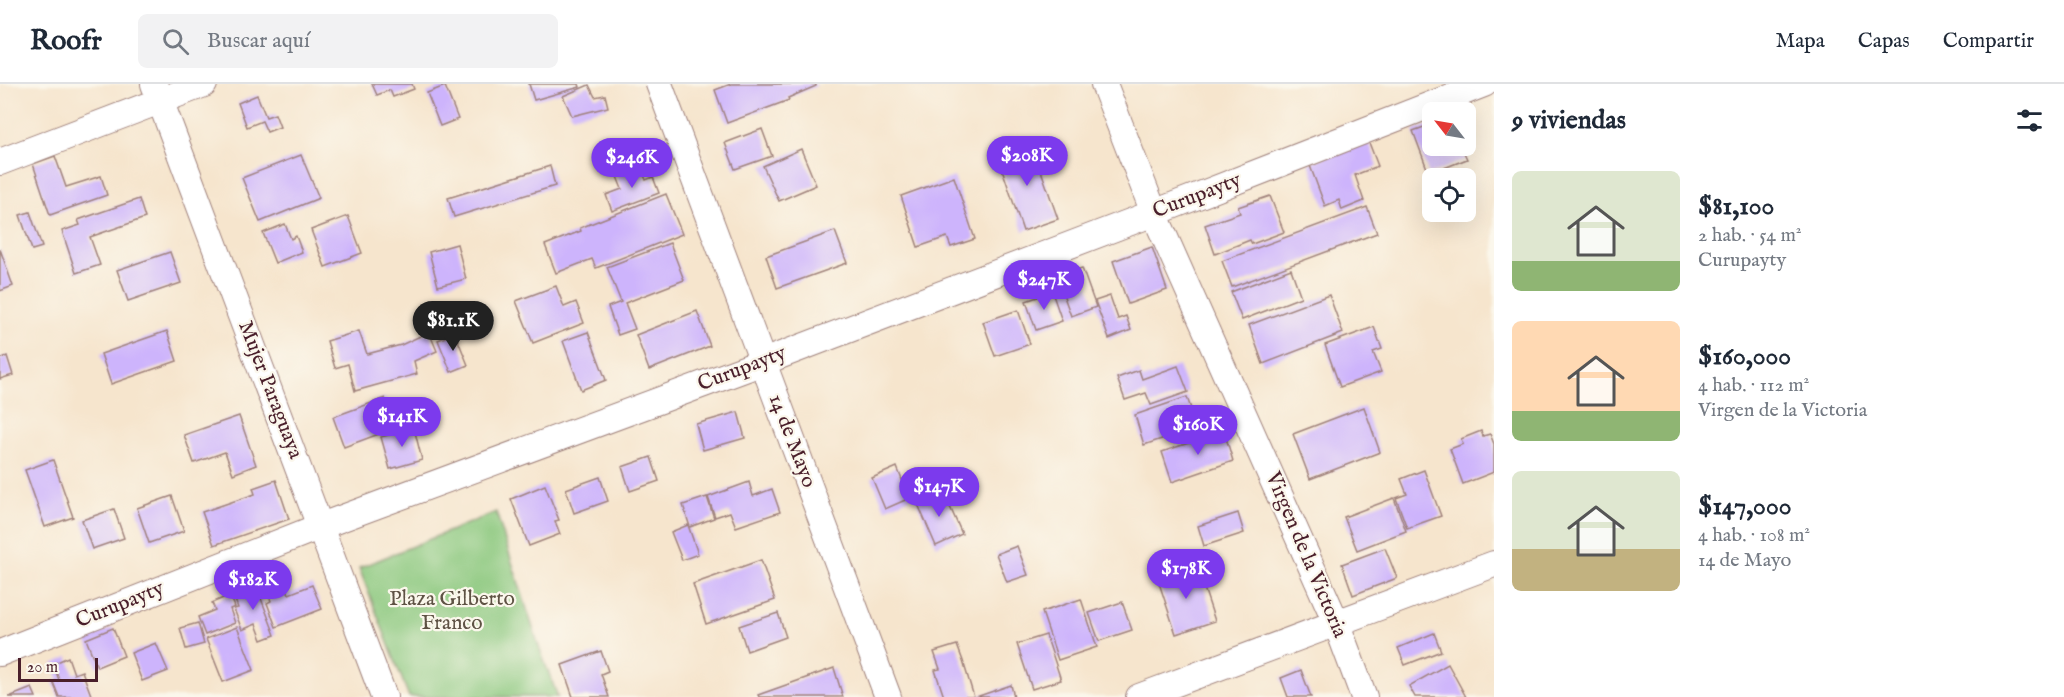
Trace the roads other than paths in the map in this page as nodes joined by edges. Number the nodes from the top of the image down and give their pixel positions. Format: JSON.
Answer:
{"nodes":[{"id":1,"x":204,"y":84,"type":"edge"},
{"id":2,"x":659,"y":84,"type":"edge"},
{"id":3,"x":1104,"y":84,"type":"edge"},
{"id":4,"x":1484,"y":84,"type":"edge"},
{"id":5,"x":157,"y":93,"type":"edge"},
{"id":6,"x":0,"y":162,"type":"edge"},
{"id":7,"x":1154,"y":213,"type":"junction"},
{"id":8,"x":763,"y":362,"type":"junction"},
{"id":9,"x":321,"y":526,"type":"junction"},
{"id":10,"x":1494,"y":564,"type":"edge"},
{"id":11,"x":1336,"y":622,"type":"junction"},
{"id":12,"x":0,"y":653,"type":"edge"},
{"id":13,"x":384,"y":697,"type":"edge"},
{"id":14,"x":888,"y":697,"type":"edge"},
{"id":15,"x":1139,"y":697,"type":"edge"},
{"id":16,"x":1364,"y":697,"type":"edge"}],
"edges":[{"from":1,"to":5,"type":"street"},
{"from":2,"to":8,"type":"street","name":"14 de Mayo"},
{"from":3,"to":7,"type":"street","name":"Virgen de la Victoria"},
{"from":4,"to":7,"type":"street","name":"Curupayty"},
{"from":5,"to":6,"type":"street"},
{"from":5,"to":9,"type":"street","name":"Mujer Paraguaya"},
{"from":7,"to":8,"type":"street","name":"Curupayty"},
{"from":7,"to":11,"type":"street","name":"Virgen de la Victoria"},
{"from":8,"to":9,"type":"street","name":"Curupayty"},
{"from":8,"to":14,"type":"street","name":"14 de Mayo"},
{"from":9,"to":12,"type":"street","name":"Curupayty"},
{"from":9,"to":13,"type":"street","name":"Mujer Paraguaya"},
{"from":10,"to":11,"type":"street"},
{"from":11,"to":15,"type":"street"},
{"from":11,"to":16,"type":"street","name":"Virgen de la Victoria"}]}
